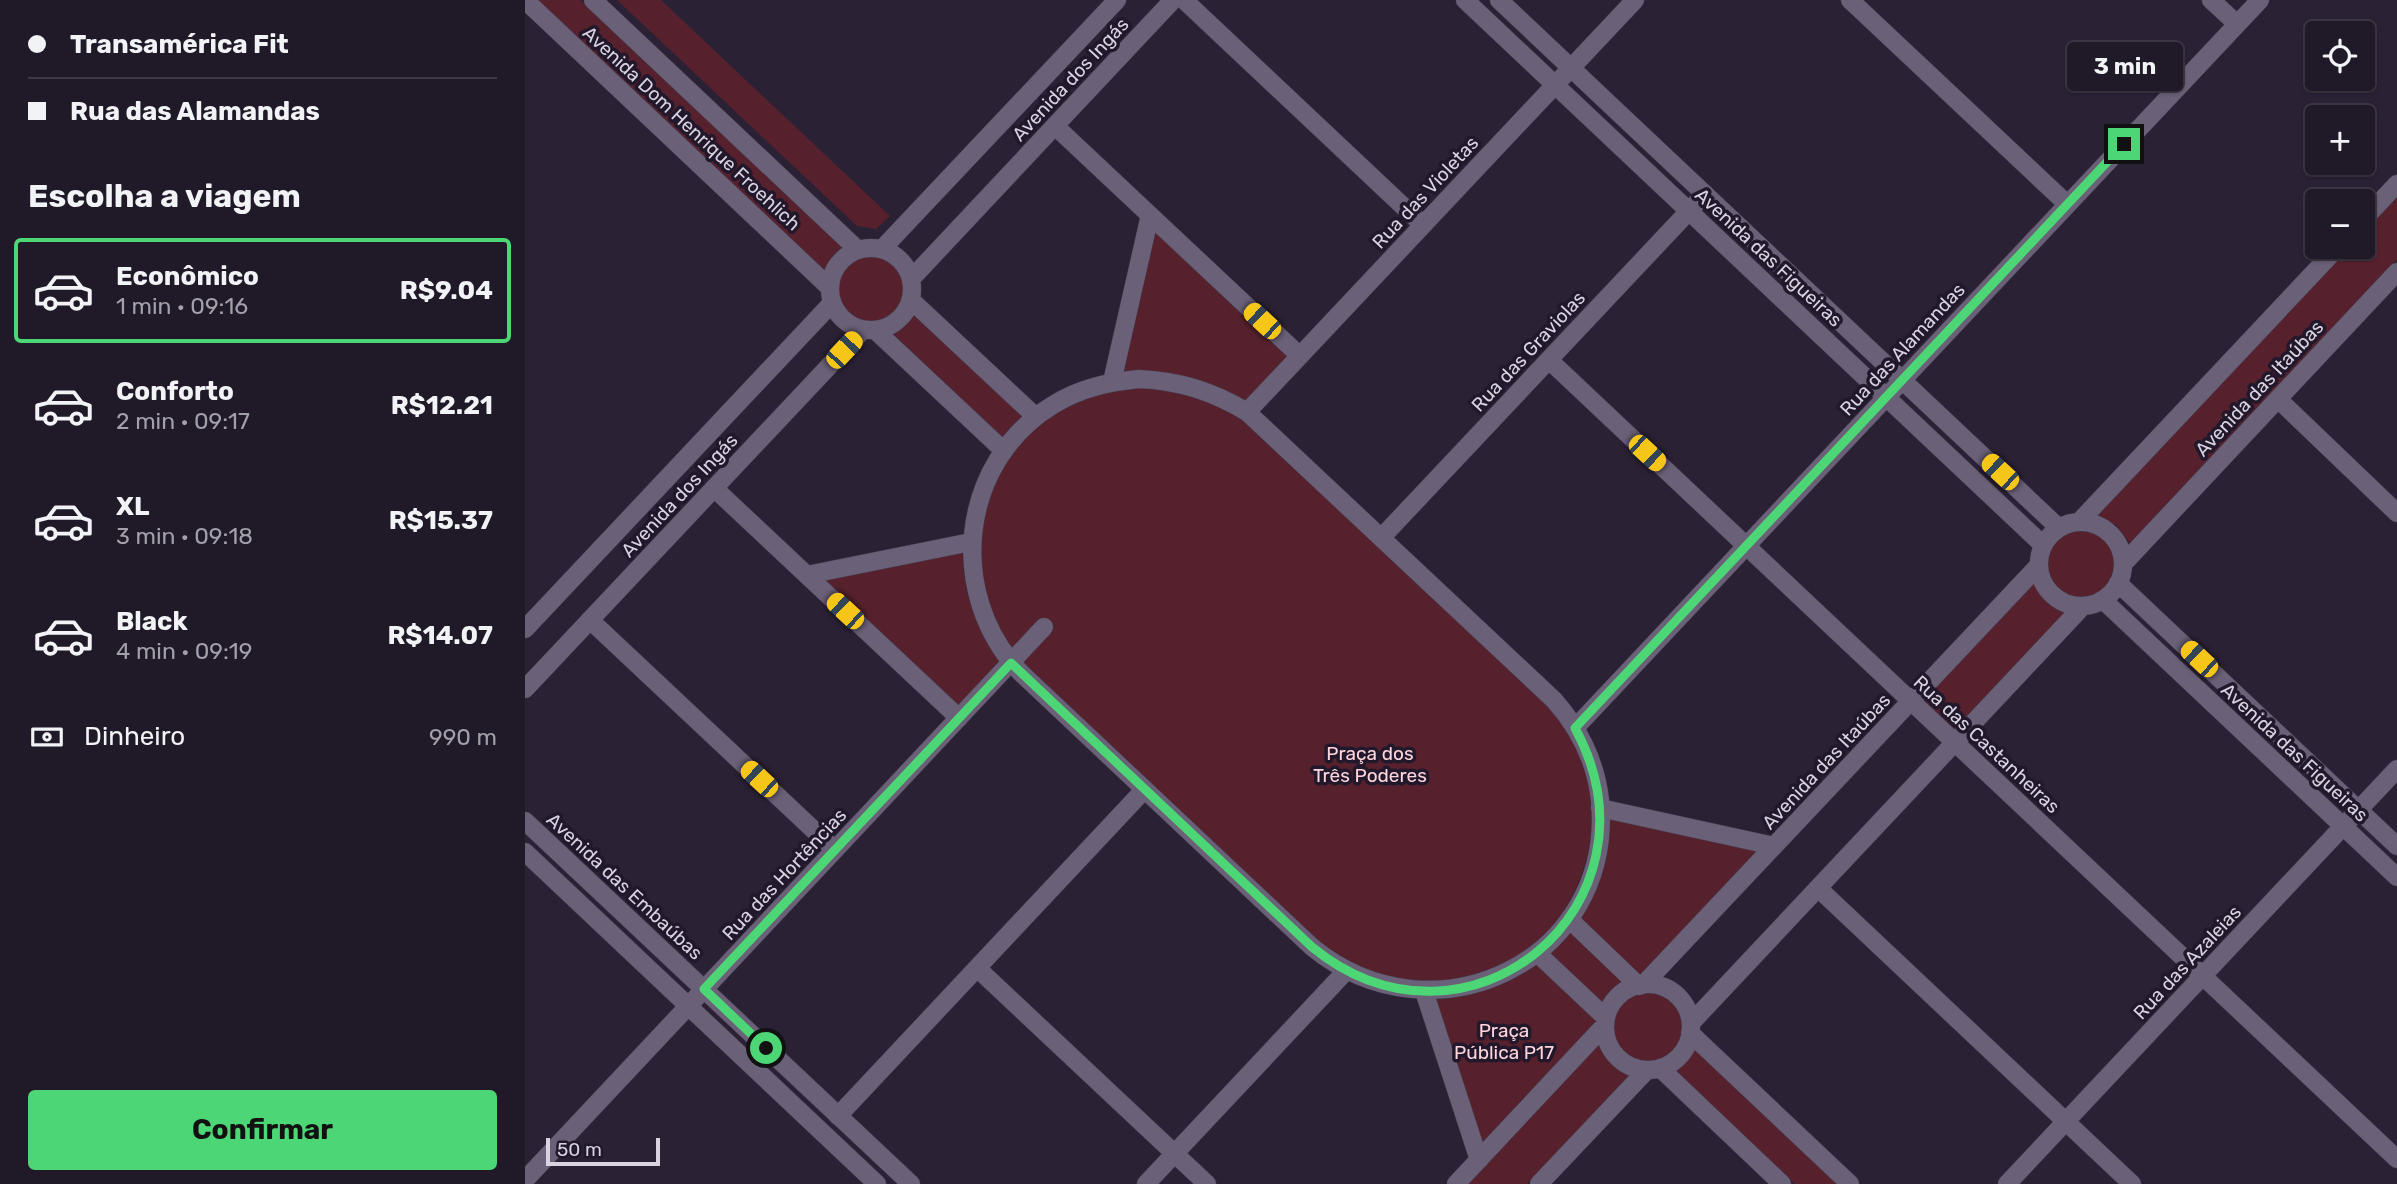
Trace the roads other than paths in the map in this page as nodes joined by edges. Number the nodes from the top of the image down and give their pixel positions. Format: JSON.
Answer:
{"nodes":[{"id":1,"x":525,"y":0,"type":"edge"},
{"id":2,"x":593,"y":0,"type":"edge"},
{"id":3,"x":1117,"y":0,"type":"edge"},
{"id":4,"x":1173,"y":0,"type":"edge"},
{"id":5,"x":1184,"y":0,"type":"edge"},
{"id":6,"x":1465,"y":0,"type":"edge"},
{"id":7,"x":1499,"y":0,"type":"edge"},
{"id":8,"x":1635,"y":0,"type":"edge"},
{"id":9,"x":1850,"y":0,"type":"edge"},
{"id":10,"x":2211,"y":0,"type":"edge"},
{"id":11,"x":2260,"y":0,"type":"edge"},
{"id":12,"x":2237,"y":24,"type":"junction"},
{"id":13,"x":1571,"y":68,"type":"junction"},
{"id":14,"x":1555,"y":85,"type":"junction"},
{"id":15,"x":1055,"y":126,"type":"junction"},
{"id":16,"x":2397,"y":184,"type":"edge"},
{"id":17,"x":1705,"y":194,"type":"junction"},
{"id":18,"x":2067,"y":204,"type":"junction"},
{"id":19,"x":2375,"y":207,"type":"edge"},
{"id":20,"x":1689,"y":211,"type":"junction"},
{"id":21,"x":1150,"y":215,"type":"junction"},
{"id":22,"x":1423,"y":225,"type":"junction"},
{"id":23,"x":858,"y":250,"type":"junction"},
{"id":24,"x":882,"y":250,"type":"junction"},
{"id":25,"x":2327,"y":259,"type":"edge"},
{"id":26,"x":2397,"y":272,"type":"edge"},
{"id":27,"x":911,"y":279,"type":"junction"},
{"id":28,"x":830,"y":295,"type":"junction"},
{"id":29,"x":911,"y":300,"type":"junction"},
{"id":30,"x":869,"y":330,"type":"junction"},
{"id":31,"x":1300,"y":356,"type":"junction"},
{"id":32,"x":1549,"y":360,"type":"junction"},
{"id":33,"x":1902,"y":380,"type":"junction"},
{"id":34,"x":1112,"y":382,"type":"junction"},
{"id":35,"x":1886,"y":397,"type":"junction"},
{"id":36,"x":2278,"y":399,"type":"junction"},
{"id":37,"x":1247,"y":412,"type":"junction"},
{"id":38,"x":1036,"y":417,"type":"junction"},
{"id":39,"x":1004,"y":451,"type":"junction"},
{"id":40,"x":714,"y":488,"type":"junction"},
{"id":41,"x":2397,"y":513,"type":"edge"},
{"id":42,"x":2079,"y":522,"type":"junction"},
{"id":43,"x":2059,"y":528,"type":"junction"},
{"id":44,"x":1381,"y":538,"type":"junction"},
{"id":45,"x":971,"y":542,"type":"junction"},
{"id":46,"x":2043,"y":545,"type":"junction"},
{"id":47,"x":1746,"y":546,"type":"junction"},
{"id":48,"x":2123,"y":564,"type":"junction"},
{"id":49,"x":2039,"y":565,"type":"junction"},
{"id":50,"x":807,"y":575,"type":"junction"},
{"id":51,"x":2118,"y":583,"type":"junction"},
{"id":52,"x":2102,"y":600,"type":"junction"},
{"id":53,"x":2083,"y":606,"type":"junction"},
{"id":54,"x":590,"y":620,"type":"junction"},
{"id":55,"x":1044,"y":627,"type":"dead end"},
{"id":56,"x":525,"y":629,"type":"edge"},
{"id":57,"x":1011,"y":663,"type":"junction"},
{"id":58,"x":525,"y":689,"type":"edge"},
{"id":59,"x":1911,"y":701,"type":"junction"},
{"id":60,"x":959,"y":718,"type":"junction"},
{"id":61,"x":1575,"y":728,"type":"junction"},
{"id":62,"x":1955,"y":742,"type":"junction"},
{"id":63,"x":2397,"y":769,"type":"edge"},
{"id":64,"x":1145,"y":790,"type":"junction"},
{"id":65,"x":1600,"y":808,"type":"junction"},
{"id":66,"x":2359,"y":810,"type":"junction"},
{"id":67,"x":525,"y":821,"type":"edge"},
{"id":68,"x":2343,"y":827,"type":"junction"},
{"id":69,"x":1774,"y":846,"type":"junction"},
{"id":70,"x":2397,"y":846,"type":"edge"},
{"id":71,"x":835,"y":850,"type":"junction"},
{"id":72,"x":525,"y":852,"type":"edge"},
{"id":73,"x":2397,"y":877,"type":"edge"},
{"id":74,"x":1818,"y":888,"type":"junction"},
{"id":75,"x":1569,"y":919,"type":"junction"},
{"id":76,"x":1537,"y":953,"type":"junction"},
{"id":77,"x":977,"y":968,"type":"junction"},
{"id":78,"x":1346,"y":971,"type":"junction"},
{"id":79,"x":2203,"y":976,"type":"junction"},
{"id":80,"x":1641,"y":985,"type":"junction"},
{"id":81,"x":704,"y":989,"type":"junction"},
{"id":82,"x":1424,"y":991,"type":"junction"},
{"id":83,"x":688,"y":1006,"type":"junction"},
{"id":84,"x":1606,"y":1022,"type":"junction"},
{"id":85,"x":1690,"y":1028,"type":"junction"},
{"id":86,"x":1653,"y":1069,"type":"junction"},
{"id":87,"x":838,"y":1115,"type":"junction"},
{"id":88,"x":2066,"y":1121,"type":"junction"},
{"id":89,"x":1174,"y":1153,"type":"junction"},
{"id":90,"x":2397,"y":1159,"type":"edge"},
{"id":91,"x":1479,"y":1160,"type":"junction"},
{"id":92,"x":525,"y":1180,"type":"edge"},
{"id":93,"x":877,"y":1184,"type":"edge"},
{"id":94,"x":911,"y":1184,"type":"edge"},
{"id":95,"x":1146,"y":1184,"type":"edge"},
{"id":96,"x":1207,"y":1184,"type":"edge"},
{"id":97,"x":1456,"y":1184,"type":"edge"},
{"id":98,"x":1539,"y":1184,"type":"edge"},
{"id":99,"x":1782,"y":1184,"type":"edge"},
{"id":100,"x":1850,"y":1184,"type":"edge"},
{"id":101,"x":2007,"y":1184,"type":"edge"},
{"id":102,"x":2132,"y":1184,"type":"edge"}],
"edges":[{"from":1,"to":28,"type":"street","name":"Avenida Dom Henrique Froehlich"},
{"from":2,"to":23,"type":"street","name":"Avenida Dom Henrique Froehlich"},
{"from":3,"to":24,"type":"street","name":"Avenida dos Ingás"},
{"from":4,"to":15,"type":"street","name":"Avenida dos Ingás"},
{"from":5,"to":22,"type":"street"},
{"from":6,"to":14,"type":"street","name":"Avenida das Figueiras"},
{"from":7,"to":13,"type":"street","name":"Avenida das Figueiras"},
{"from":8,"to":13,"type":"street","name":"Rua das Violetas"},
{"from":9,"to":18,"type":"street"},
{"from":10,"to":12,"type":"street"},
{"from":11,"to":12,"type":"street","name":"Rua das Alamandas"},
{"from":12,"to":18,"type":"street","name":"Rua das Alamandas"},
{"from":13,"to":14,"type":"street","name":"Rua das Violetas"},
{"from":13,"to":17,"type":"street","name":"Avenida das Figueiras"},
{"from":14,"to":20,"type":"street","name":"Avenida das Figueiras"},
{"from":14,"to":22,"type":"street","name":"Rua das Violetas"},
{"from":15,"to":21,"type":"street"},
{"from":15,"to":27,"type":"street","name":"Avenida dos Ingás"},
{"from":16,"to":19,"type":"street"},
{"from":17,"to":20,"type":"street","name":"Rua das Graviolas"},
{"from":17,"to":33,"type":"street","name":"Avenida das Figueiras"},
{"from":18,"to":33,"type":"street","name":"Rua das Alamandas"},
{"from":20,"to":32,"type":"street","name":"Rua das Graviolas"},
{"from":20,"to":35,"type":"street","name":"Avenida das Figueiras"},
{"from":21,"to":31,"type":"street"},
{"from":21,"to":34,"type":"street"},
{"from":22,"to":31,"type":"street","name":"Rua das Violetas"},
{"from":23,"to":24,"type":"street"},
{"from":23,"to":28,"type":"street"},
{"from":24,"to":27,"type":"street"},
{"from":25,"to":42,"type":"street","name":"Avenida das Itaúbas"},
{"from":26,"to":36,"type":"street","name":"Avenida das Itaúbas"},
{"from":27,"to":29,"type":"street"},
{"from":28,"to":30,"type":"street","name":"Avenida Dom Henrique Froehlich"},
{"from":28,"to":56,"type":"street","name":"Avenida dos Ingás"},
{"from":29,"to":30,"type":"street"},
{"from":29,"to":38,"type":"street"},
{"from":30,"to":39,"type":"street","name":"Avenida Dom Henrique Froehlich"},
{"from":30,"to":40,"type":"street","name":"Avenida dos Ingás"},
{"from":31,"to":37,"type":"street","name":"Rua das Violetas"},
{"from":32,"to":44,"type":"street","name":"Rua das Graviolas"},
{"from":32,"to":47,"type":"street","name":"Rua das Castanheiras"},
{"from":33,"to":35,"type":"street","name":"Rua das Alamandas"},
{"from":33,"to":43,"type":"street","name":"Avenida das Figueiras"},
{"from":34,"to":37,"type":"street"},
{"from":34,"to":38,"type":"street"},
{"from":35,"to":46,"type":"street","name":"Avenida das Figueiras"},
{"from":35,"to":47,"type":"street","name":"Rua das Alamandas"},
{"from":36,"to":41,"type":"street"},
{"from":36,"to":48,"type":"street","name":"Avenida das Itaúbas"},
{"from":37,"to":44,"type":"street"},
{"from":38,"to":39,"type":"street"},
{"from":39,"to":45,"type":"street"},
{"from":40,"to":50,"type":"street"},
{"from":40,"to":54,"type":"street","name":"Avenida dos Ingás"},
{"from":42,"to":43,"type":"street"},
{"from":42,"to":48,"type":"street"},
{"from":43,"to":46,"type":"street"},
{"from":44,"to":61,"type":"street"},
{"from":45,"to":50,"type":"street"},
{"from":45,"to":57,"type":"street"},
{"from":46,"to":49,"type":"street"},
{"from":47,"to":59,"type":"street","name":"Rua das Castanheiras"},
{"from":47,"to":61,"type":"street","name":"Rua das Alamandas"},
{"from":48,"to":51,"type":"street"},
{"from":49,"to":53,"type":"street"},
{"from":49,"to":59,"type":"street","name":"Avenida das Itaúbas"},
{"from":50,"to":60,"type":"street"},
{"from":51,"to":52,"type":"street"},
{"from":51,"to":66,"type":"street","name":"Avenida das Figueiras"},
{"from":52,"to":53,"type":"street"},
{"from":52,"to":68,"type":"street","name":"Avenida das Figueiras"},
{"from":53,"to":62,"type":"street"},
{"from":54,"to":58,"type":"street","name":"Avenida dos Ingás"},
{"from":54,"to":71,"type":"street"},
{"from":55,"to":57,"type":"street","name":"Rua das Hortências"},
{"from":57,"to":60,"type":"street","name":"Rua das Hortências"},
{"from":57,"to":64,"type":"street"},
{"from":59,"to":62,"type":"street","name":"Rua das Castanheiras"},
{"from":59,"to":69,"type":"street","name":"Avenida das Itaúbas"},
{"from":60,"to":71,"type":"street","name":"Rua das Hortências"},
{"from":61,"to":65,"type":"street"},
{"from":62,"to":74,"type":"street"},
{"from":62,"to":79,"type":"street","name":"Rua das Castanheiras"},
{"from":63,"to":66,"type":"street","name":"Rua das Azaleias"},
{"from":64,"to":77,"type":"street"},
{"from":64,"to":78,"type":"street"},
{"from":65,"to":69,"type":"street"},
{"from":65,"to":75,"type":"street"},
{"from":66,"to":68,"type":"street","name":"Rua das Azaleias"},
{"from":66,"to":70,"type":"street","name":"Avenida das Figueiras"},
{"from":67,"to":81,"type":"street","name":"Avenida das Embaúbas"},
{"from":68,"to":73,"type":"street","name":"Avenida das Figueiras"},
{"from":68,"to":79,"type":"street","name":"Rua das Azaleias"},
{"from":69,"to":80,"type":"street","name":"Avenida das Itaúbas"},
{"from":71,"to":81,"type":"street","name":"Rua das Hortências"},
{"from":72,"to":83,"type":"street"},
{"from":74,"to":85,"type":"street"},
{"from":74,"to":88,"type":"street"},
{"from":75,"to":76,"type":"street"},
{"from":75,"to":80,"type":"street"},
{"from":76,"to":82,"type":"street"},
{"from":76,"to":84,"type":"street"},
{"from":77,"to":87,"type":"street"},
{"from":77,"to":89,"type":"street"},
{"from":78,"to":82,"type":"street"},
{"from":78,"to":89,"type":"street"},
{"from":79,"to":88,"type":"street","name":"Rua das Azaleias"},
{"from":79,"to":90,"type":"street","name":"Rua das Castanheiras"},
{"from":80,"to":84,"type":"street"},
{"from":80,"to":85,"type":"street"},
{"from":81,"to":83,"type":"street","name":"Rua das Hortências"},
{"from":81,"to":87,"type":"street","name":"Avenida das Embaúbas"},
{"from":82,"to":91,"type":"street"},
{"from":83,"to":92,"type":"street","name":"Rua das Hortências"},
{"from":83,"to":93,"type":"street"},
{"from":84,"to":86,"type":"street"},
{"from":84,"to":91,"type":"street"},
{"from":85,"to":86,"type":"street"},
{"from":85,"to":100,"type":"street"},
{"from":86,"to":98,"type":"street"},
{"from":86,"to":99,"type":"street"},
{"from":87,"to":94,"type":"street","name":"Avenida das Embaúbas"},
{"from":88,"to":101,"type":"street","name":"Rua das Azaleias"},
{"from":88,"to":102,"type":"street"},
{"from":89,"to":95,"type":"street"},
{"from":89,"to":96,"type":"street"},
{"from":91,"to":97,"type":"street"}]}
